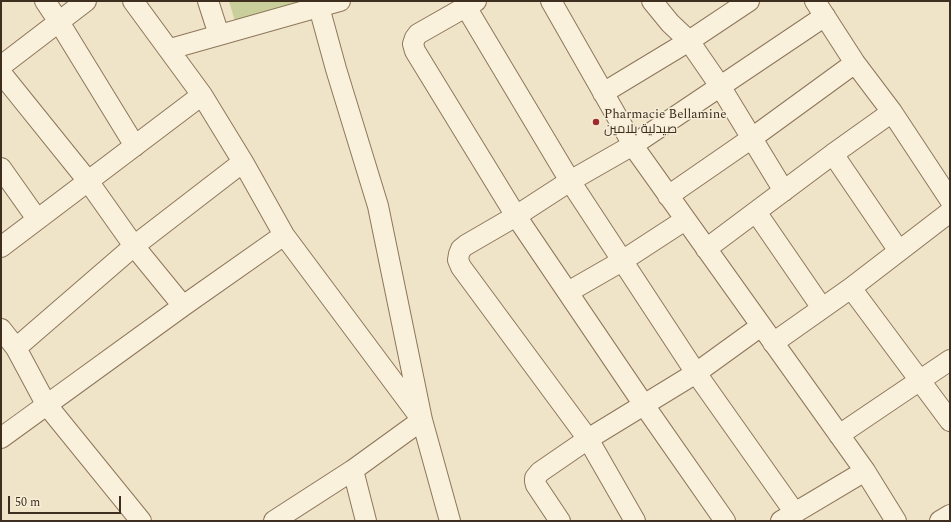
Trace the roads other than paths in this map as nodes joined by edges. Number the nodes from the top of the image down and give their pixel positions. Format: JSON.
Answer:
{"nodes":[{"id":1,"x":45,"y":1,"type":"edge"},
{"id":2,"x":86,"y":1,"type":"edge"},
{"id":3,"x":133,"y":1,"type":"edge"},
{"id":4,"x":208,"y":1,"type":"edge"},
{"id":5,"x":340,"y":1,"type":"edge"},
{"id":6,"x":551,"y":1,"type":"edge"},
{"id":7,"x":652,"y":1,"type":"edge"},
{"id":8,"x":740,"y":3,"type":"edge"},
{"id":9,"x":471,"y":4,"type":"edge"},
{"id":10,"x":319,"y":7,"type":"junction"},
{"id":11,"x":820,"y":8,"type":"edge"},
{"id":12,"x":59,"y":22,"type":"junction"},
{"id":13,"x":219,"y":35,"type":"junction"},
{"id":14,"x":689,"y":41,"type":"junction"},
{"id":15,"x":170,"y":49,"type":"junction"},
{"id":16,"x":855,"y":63,"type":"junction"},
{"id":17,"x":1,"y":66,"type":"edge"},
{"id":18,"x":1,"y":74,"type":"edge"},
{"id":19,"x":720,"y":86,"type":"junction"},
{"id":20,"x":603,"y":93,"type":"junction"},
{"id":21,"x":202,"y":95,"type":"junction"},
{"id":22,"x":892,"y":112,"type":"junction"},
{"id":23,"x":752,"y":138,"type":"junction"},
{"id":24,"x":633,"y":145,"type":"junction"},
{"id":25,"x":135,"y":146,"type":"junction"},
{"id":26,"x":833,"y":154,"type":"junction"},
{"id":27,"x":243,"y":162,"type":"junction"},
{"id":28,"x":1,"y":168,"type":"edge"},
{"id":29,"x":88,"y":181,"type":"junction"},
{"id":30,"x":570,"y":182,"type":"junction"},
{"id":31,"x":784,"y":191,"type":"junction"},
{"id":32,"x":668,"y":196,"type":"junction"},
{"id":33,"x":950,"y":200,"type":"edge"},
{"id":34,"x":756,"y":212,"type":"junction"},
{"id":35,"x":950,"y":212,"type":"edge"},
{"id":36,"x":516,"y":216,"type":"junction"},
{"id":37,"x":37,"y":219,"type":"junction"},
{"id":38,"x":685,"y":220,"type":"junction"},
{"id":39,"x":284,"y":235,"type":"junction"},
{"id":40,"x":134,"y":246,"type":"junction"},
{"id":41,"x":1,"y":247,"type":"edge"},
{"id":42,"x":706,"y":249,"type":"junction"},
{"id":43,"x":899,"y":251,"type":"junction"},
{"id":44,"x":622,"y":262,"type":"junction"},
{"id":45,"x":851,"y":288,"type":"junction"},
{"id":46,"x":568,"y":292,"type":"junction"},
{"id":47,"x":183,"y":306,"type":"junction"},
{"id":48,"x":822,"y":308,"type":"junction"},
{"id":49,"x":761,"y":326,"type":"junction"},
{"id":50,"x":1,"y":329,"type":"edge"},
{"id":51,"x":773,"y":343,"type":"junction"},
{"id":52,"x":16,"y":348,"type":"junction"},
{"id":53,"x":950,"y":360,"type":"edge"},
{"id":54,"x":696,"y":372,"type":"junction"},
{"id":55,"x":920,"y":381,"type":"junction"},
{"id":56,"x":46,"y":404,"type":"junction"},
{"id":57,"x":644,"y":405,"type":"junction"},
{"id":58,"x":422,"y":420,"type":"junction"},
{"id":59,"x":950,"y":421,"type":"edge"},
{"id":60,"x":839,"y":435,"type":"junction"},
{"id":61,"x":1,"y":438,"type":"edge"},
{"id":62,"x":588,"y":439,"type":"junction"},
{"id":63,"x":353,"y":470,"type":"junction"},
{"id":64,"x":865,"y":472,"type":"junction"},
{"id":65,"x":950,"y":515,"type":"edge"},
{"id":66,"x":788,"y":517,"type":"edge"},
{"id":67,"x":141,"y":521,"type":"edge"},
{"id":68,"x":274,"y":521,"type":"edge"},
{"id":69,"x":366,"y":521,"type":"edge"},
{"id":70,"x":450,"y":521,"type":"edge"},
{"id":71,"x":560,"y":521,"type":"edge"},
{"id":72,"x":635,"y":521,"type":"edge"},
{"id":73,"x":725,"y":521,"type":"edge"},
{"id":74,"x":896,"y":521,"type":"edge"},
{"id":75,"x":940,"y":521,"type":"edge"}],
"edges":[{"from":1,"to":12,"type":"street"},
{"from":2,"to":12,"type":"street"},
{"from":3,"to":15,"type":"street"},
{"from":4,"to":13,"type":"street"},
{"from":5,"to":10,"type":"street"},
{"from":6,"to":20,"type":"street"},
{"from":7,"to":14,"type":"street"},
{"from":8,"to":14,"type":"street"},
{"from":9,"to":30,"type":"street"},
{"from":9,"to":36,"type":"street"},
{"from":10,"to":13,"type":"street"},
{"from":10,"to":58,"type":"street"},
{"from":11,"to":16,"type":"street"},
{"from":11,"to":19,"type":"street"},
{"from":12,"to":17,"type":"street"},
{"from":12,"to":25,"type":"street"},
{"from":13,"to":15,"type":"street"},
{"from":14,"to":19,"type":"street"},
{"from":14,"to":20,"type":"street"},
{"from":15,"to":21,"type":"street"},
{"from":16,"to":22,"type":"street"},
{"from":16,"to":23,"type":"street"},
{"from":18,"to":29,"type":"street"},
{"from":19,"to":23,"type":"street"},
{"from":19,"to":24,"type":"street"},
{"from":20,"to":24,"type":"street"},
{"from":21,"to":25,"type":"street"},
{"from":21,"to":27,"type":"street"},
{"from":22,"to":26,"type":"street"},
{"from":22,"to":33,"type":"street"},
{"from":23,"to":31,"type":"street"},
{"from":23,"to":32,"type":"street"},
{"from":24,"to":30,"type":"street"},
{"from":24,"to":32,"type":"street"},
{"from":25,"to":29,"type":"street"},
{"from":26,"to":31,"type":"street"},
{"from":26,"to":43,"type":"street"},
{"from":27,"to":39,"type":"street"},
{"from":27,"to":40,"type":"street"},
{"from":28,"to":37,"type":"street"},
{"from":29,"to":37,"type":"street"},
{"from":29,"to":40,"type":"street"},
{"from":30,"to":36,"type":"street"},
{"from":30,"to":44,"type":"street"},
{"from":31,"to":34,"type":"street"},
{"from":32,"to":38,"type":"street"},
{"from":34,"to":42,"type":"street"},
{"from":34,"to":48,"type":"street"},
{"from":35,"to":43,"type":"street"},
{"from":36,"to":46,"type":"street"},
{"from":36,"to":62,"type":"street"},
{"from":37,"to":41,"type":"street"},
{"from":38,"to":42,"type":"street"},
{"from":38,"to":44,"type":"street"},
{"from":39,"to":47,"type":"street"},
{"from":39,"to":58,"type":"street"},
{"from":40,"to":47,"type":"street"},
{"from":40,"to":52,"type":"street"},
{"from":42,"to":49,"type":"street"},
{"from":43,"to":45,"type":"street"},
{"from":44,"to":46,"type":"street"},
{"from":44,"to":54,"type":"street"},
{"from":45,"to":48,"type":"street"},
{"from":45,"to":55,"type":"street"},
{"from":46,"to":57,"type":"street"},
{"from":47,"to":56,"type":"street"},
{"from":48,"to":51,"type":"street"},
{"from":49,"to":51,"type":"street"},
{"from":49,"to":54,"type":"street"},
{"from":50,"to":52,"type":"street"},
{"from":51,"to":60,"type":"street"},
{"from":52,"to":56,"type":"street"},
{"from":53,"to":55,"type":"street"},
{"from":54,"to":57,"type":"street"},
{"from":54,"to":66,"type":"street"},
{"from":55,"to":59,"type":"street"},
{"from":55,"to":60,"type":"street"},
{"from":56,"to":61,"type":"street"},
{"from":56,"to":67,"type":"street"},
{"from":57,"to":62,"type":"street"},
{"from":57,"to":73,"type":"street"},
{"from":58,"to":63,"type":"street"},
{"from":58,"to":70,"type":"street"},
{"from":60,"to":64,"type":"street"},
{"from":62,"to":71,"type":"street"},
{"from":62,"to":72,"type":"street"},
{"from":63,"to":68,"type":"street"},
{"from":63,"to":69,"type":"street"},
{"from":64,"to":66,"type":"street"},
{"from":64,"to":74,"type":"street"},
{"from":65,"to":75,"type":"street"}]}
